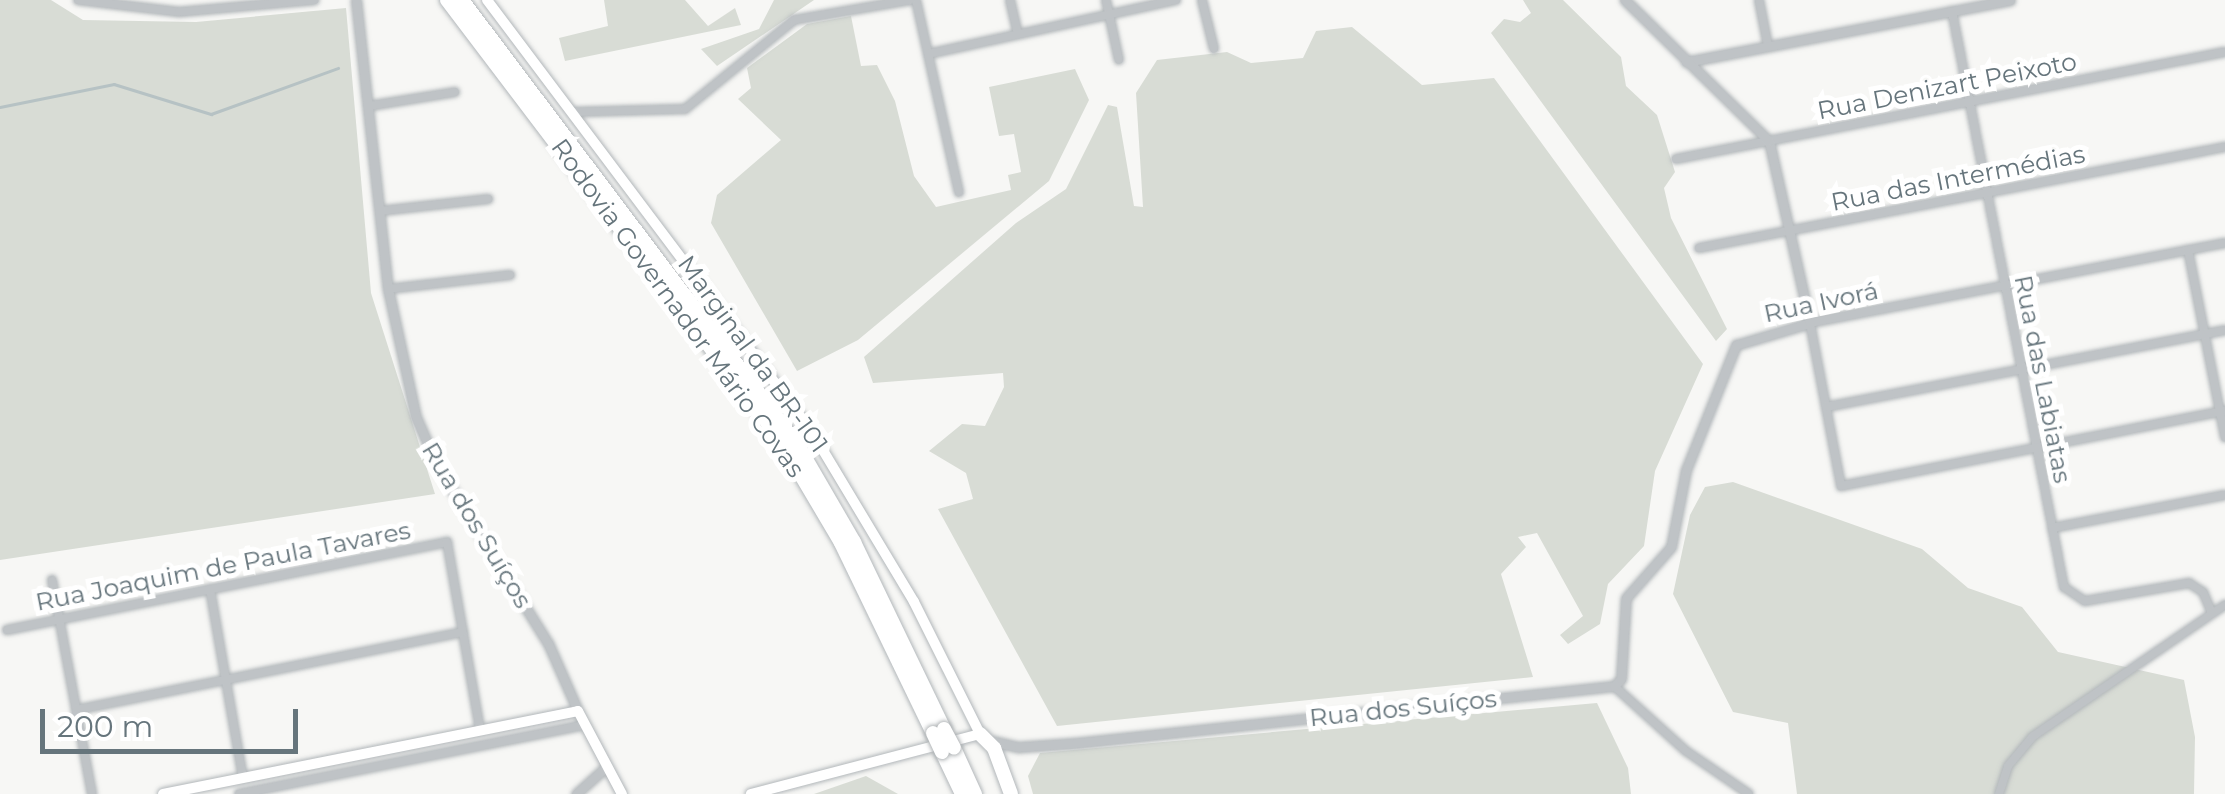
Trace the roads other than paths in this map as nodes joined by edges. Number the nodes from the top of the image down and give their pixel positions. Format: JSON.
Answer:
{"nodes":[{"id":1,"x":78,"y":0,"type":"edge"},
{"id":2,"x":171,"y":0,"type":"edge"},
{"id":3,"x":314,"y":0,"type":"edge"},
{"id":4,"x":356,"y":0,"type":"edge"},
{"id":5,"x":446,"y":0,"type":"edge"},
{"id":6,"x":487,"y":0,"type":"edge"},
{"id":7,"x":913,"y":0,"type":"edge"},
{"id":8,"x":1010,"y":0,"type":"edge"},
{"id":9,"x":1106,"y":0,"type":"edge"},
{"id":10,"x":1176,"y":0,"type":"edge"},
{"id":11,"x":1202,"y":0,"type":"edge"},
{"id":12,"x":1625,"y":0,"type":"edge"},
{"id":13,"x":1759,"y":0,"type":"edge"},
{"id":14,"x":2010,"y":0,"type":"edge"},
{"id":15,"x":460,"y":8,"type":"edge"},
{"id":16,"x":1952,"y":11,"type":"junction"},
{"id":17,"x":179,"y":12,"type":"junction"},
{"id":18,"x":1108,"y":12,"type":"junction"},
{"id":19,"x":1017,"y":31,"type":"junction"},
{"id":20,"x":1768,"y":46,"type":"junction"},
{"id":21,"x":1214,"y":49,"type":"dead end"},
{"id":22,"x":2225,"y":52,"type":"edge"},
{"id":23,"x":928,"y":54,"type":"junction"},
{"id":24,"x":1120,"y":60,"type":"dead end"},
{"id":25,"x":1686,"y":62,"type":"junction"},
{"id":26,"x":454,"y":92,"type":"dead end"},
{"id":27,"x":1970,"y":102,"type":"junction"},
{"id":28,"x":369,"y":106,"type":"junction"},
{"id":29,"x":574,"y":112,"type":"junction"},
{"id":30,"x":1769,"y":140,"type":"junction"},
{"id":31,"x":2225,"y":147,"type":"edge"},
{"id":32,"x":1676,"y":158,"type":"dead end"},
{"id":33,"x":958,"y":192,"type":"dead end"},
{"id":34,"x":1987,"y":193,"type":"junction"},
{"id":35,"x":488,"y":198,"type":"dead end"},
{"id":36,"x":380,"y":211,"type":"junction"},
{"id":37,"x":1792,"y":230,"type":"junction"},
{"id":38,"x":2225,"y":242,"type":"edge"},
{"id":39,"x":1699,"y":248,"type":"dead end"},
{"id":40,"x":2188,"y":250,"type":"junction"},
{"id":41,"x":510,"y":276,"type":"dead end"},
{"id":42,"x":2004,"y":286,"type":"junction"},
{"id":43,"x":388,"y":290,"type":"junction"},
{"id":44,"x":1810,"y":324,"type":"junction"},
{"id":45,"x":2225,"y":330,"type":"edge"},
{"id":46,"x":2205,"y":334,"type":"junction"},
{"id":47,"x":2021,"y":370,"type":"junction"},
{"id":48,"x":1826,"y":407,"type":"junction"},
{"id":49,"x":2223,"y":412,"type":"edge"},
{"id":50,"x":2225,"y":437,"type":"edge"},
{"id":51,"x":2036,"y":448,"type":"junction"},
{"id":52,"x":2225,"y":495,"type":"edge"},
{"id":53,"x":2052,"y":528,"type":"junction"},
{"id":54,"x":52,"y":580,"type":"dead end"},
{"id":55,"x":210,"y":589,"type":"junction"},
{"id":56,"x":2225,"y":605,"type":"edge"},
{"id":57,"x":2211,"y":611,"type":"junction"},
{"id":58,"x":60,"y":620,"type":"junction"},
{"id":59,"x":7,"y":630,"type":"dead end"},
{"id":60,"x":463,"y":632,"type":"junction"},
{"id":61,"x":226,"y":680,"type":"junction"},
{"id":62,"x":1614,"y":686,"type":"junction"},
{"id":63,"x":76,"y":710,"type":"junction"},
{"id":64,"x":578,"y":711,"type":"junction"},
{"id":65,"x":584,"y":725,"type":"junction"},
{"id":66,"x":480,"y":730,"type":"junction"},
{"id":67,"x":980,"y":734,"type":"junction"},
{"id":68,"x":1019,"y":748,"type":"junction"},
{"id":69,"x":948,"y":750,"type":"junction"},
{"id":70,"x":1001,"y":765,"type":"junction"},
{"id":71,"x":605,"y":768,"type":"junction"},
{"id":72,"x":278,"y":771,"type":"junction"},
{"id":73,"x":243,"y":778,"type":"junction"},
{"id":74,"x":281,"y":790,"type":"edge"},
{"id":75,"x":92,"y":794,"type":"edge"},
{"id":76,"x":163,"y":794,"type":"edge"},
{"id":77,"x":239,"y":794,"type":"edge"},
{"id":78,"x":576,"y":794,"type":"edge"},
{"id":79,"x":622,"y":794,"type":"edge"},
{"id":80,"x":751,"y":794,"type":"edge"},
{"id":81,"x":962,"y":794,"type":"edge"},
{"id":82,"x":975,"y":794,"type":"edge"},
{"id":83,"x":1012,"y":794,"type":"edge"},
{"id":84,"x":1749,"y":794,"type":"edge"},
{"id":85,"x":1999,"y":794,"type":"edge"}],
"edges":[{"from":1,"to":17,"type":"street"},
{"from":2,"to":17,"type":"street"},
{"from":3,"to":17,"type":"street"},
{"from":4,"to":28,"type":"street","name":"Rua dos Suíços"},
{"from":5,"to":15,"type":"highway","name":"Rodovia Governador Mário Covas"},
{"from":6,"to":29,"type":"main road","name":"Marginal da BR-101"},
{"from":7,"to":23,"type":"street"},
{"from":7,"to":29,"type":"street"},
{"from":8,"to":19,"type":"street"},
{"from":9,"to":18,"type":"street"},
{"from":10,"to":18,"type":"street"},
{"from":11,"to":21,"type":"street"},
{"from":12,"to":25,"type":"street"},
{"from":13,"to":20,"type":"street"},
{"from":14,"to":16,"type":"street"},
{"from":15,"to":69,"type":"highway","name":"Rodovia Governador Mário Covas","bridge":true},
{"from":16,"to":20,"type":"street"},
{"from":16,"to":27,"type":"street","name":"Rua das Labiatas"},
{"from":18,"to":19,"type":"street"},
{"from":18,"to":24,"type":"street"},
{"from":19,"to":23,"type":"street"},
{"from":20,"to":25,"type":"street"},
{"from":22,"to":27,"type":"street","name":"Rua Denizart Peixoto"},
{"from":23,"to":33,"type":"street"},
{"from":25,"to":30,"type":"street"},
{"from":26,"to":28,"type":"street"},
{"from":27,"to":30,"type":"street","name":"Rua Denizart Peixoto"},
{"from":27,"to":34,"type":"street","name":"Rua das Labiatas"},
{"from":28,"to":36,"type":"street","name":"Rua dos Suíços"},
{"from":29,"to":67,"type":"main road","name":"Marginal da BR-101"},
{"from":30,"to":32,"type":"street","name":"Rua Denizart Peixoto"},
{"from":30,"to":37,"type":"street"},
{"from":31,"to":34,"type":"street","name":"Rua das Intermédias"},
{"from":34,"to":37,"type":"street","name":"Rua das Intermédias"},
{"from":34,"to":42,"type":"street","name":"Rua das Labiatas"},
{"from":35,"to":36,"type":"street"},
{"from":36,"to":43,"type":"street","name":"Rua dos Suíços"},
{"from":37,"to":39,"type":"street","name":"Rua das Intermédias"},
{"from":37,"to":44,"type":"street"},
{"from":38,"to":40,"type":"street","name":"Rua Ivorá"},
{"from":40,"to":42,"type":"street","name":"Rua Ivorá"},
{"from":40,"to":46,"type":"street"},
{"from":41,"to":43,"type":"street"},
{"from":42,"to":44,"type":"street","name":"Rua Ivorá"},
{"from":42,"to":47,"type":"street","name":"Rua das Labiatas"},
{"from":43,"to":64,"type":"street","name":"Rua dos Suíços"},
{"from":44,"to":48,"type":"street"},
{"from":44,"to":62,"type":"street","name":"Rua Ivorá"},
{"from":45,"to":46,"type":"street"},
{"from":46,"to":47,"type":"street"},
{"from":46,"to":49,"type":"street"},
{"from":47,"to":48,"type":"street"},
{"from":47,"to":51,"type":"street","name":"Rua das Labiatas"},
{"from":48,"to":51,"type":"street"},
{"from":49,"to":50,"type":"street"},
{"from":49,"to":51,"type":"street"},
{"from":51,"to":53,"type":"street","name":"Rua das Labiatas"},
{"from":52,"to":53,"type":"street"},
{"from":53,"to":57,"type":"street","name":"Rua das Labiatas"},
{"from":54,"to":58,"type":"street"},
{"from":55,"to":58,"type":"street","name":"Rua Joaquim de Paula Tavares"},
{"from":55,"to":60,"type":"street","name":"Rua Joaquim de Paula Tavares"},
{"from":55,"to":61,"type":"street"},
{"from":56,"to":57,"type":"street"},
{"from":57,"to":85,"type":"street"},
{"from":58,"to":59,"type":"street","name":"Rua Joaquim de Paula Tavares"},
{"from":58,"to":63,"type":"street"},
{"from":60,"to":61,"type":"street"},
{"from":60,"to":66,"type":"street"},
{"from":61,"to":63,"type":"street"},
{"from":61,"to":73,"type":"street"},
{"from":62,"to":68,"type":"street","name":"Rua dos Suíços"},
{"from":62,"to":84,"type":"street"},
{"from":63,"to":75,"type":"street"},
{"from":64,"to":65,"type":"main road","name":"Rua dos Suíços"},
{"from":64,"to":66,"type":"main road"},
{"from":65,"to":71,"type":"main road","name":"Rua dos Suíços"},
{"from":65,"to":74,"type":"street"},
{"from":66,"to":72,"type":"main road"},
{"from":67,"to":68,"type":"street","name":"Rua dos Suíços"},
{"from":67,"to":70,"type":"highway"},
{"from":67,"to":80,"type":"main road"},
{"from":68,"to":70,"type":"street"},
{"from":69,"to":81,"type":"highway","name":"Rodovia Governador Mário Covas"},
{"from":69,"to":82,"type":"highway","name":"Rodovia Governador Mário Covas"},
{"from":70,"to":83,"type":"highway"},
{"from":71,"to":78,"type":"street"},
{"from":71,"to":79,"type":"main road","name":"Rua dos Suíços"},
{"from":72,"to":73,"type":"main road"},
{"from":72,"to":74,"type":"street"},
{"from":73,"to":76,"type":"main road"},
{"from":74,"to":77,"type":"street"}]}
